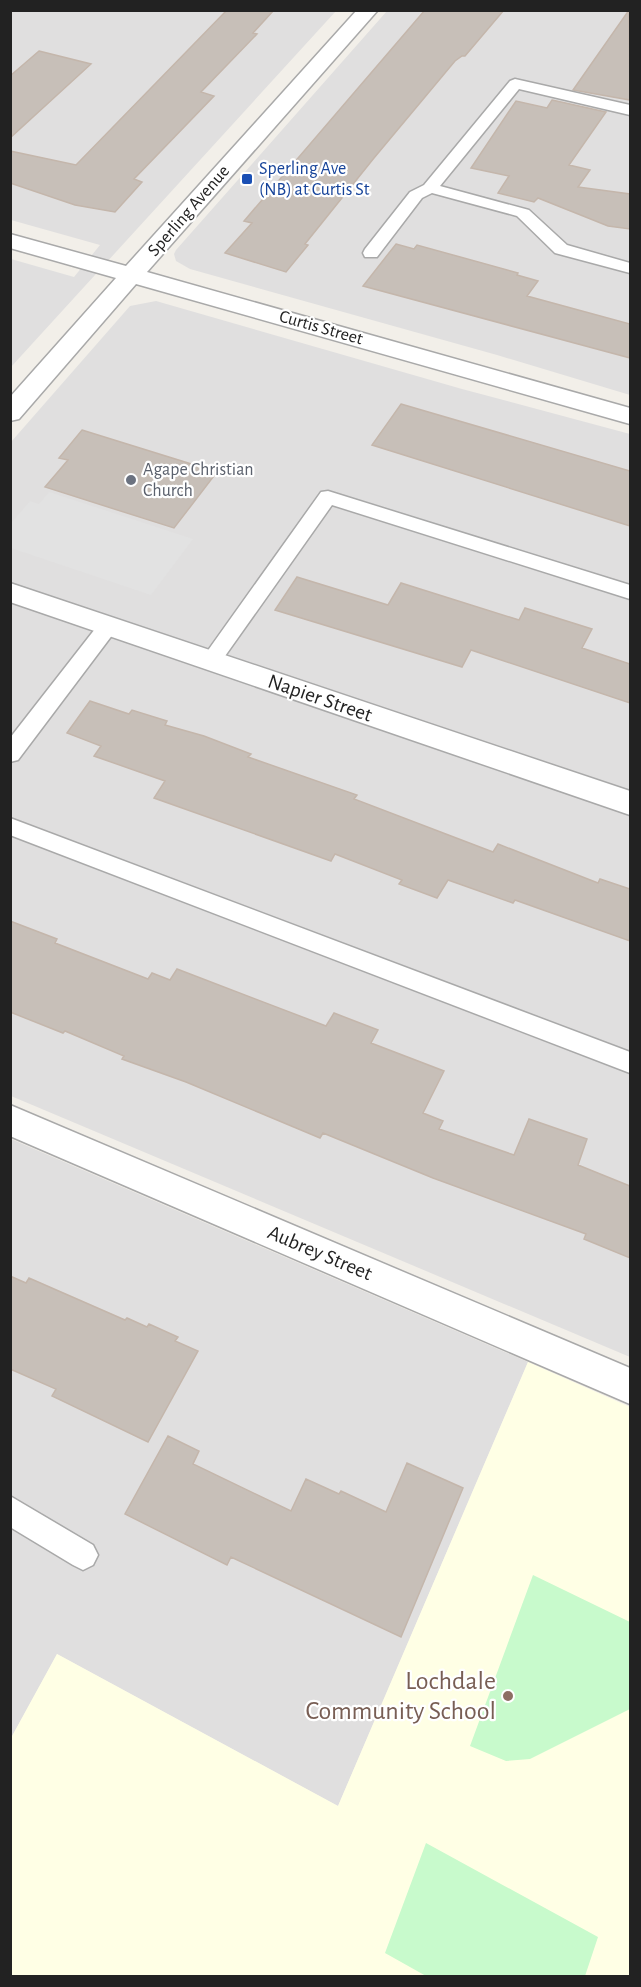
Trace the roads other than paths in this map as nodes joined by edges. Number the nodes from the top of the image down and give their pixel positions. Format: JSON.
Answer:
{"nodes":[{"id":1,"x":368,"y":10,"type":"edge"},
{"id":2,"x":630,"y":110,"type":"edge"},
{"id":3,"x":430,"y":188,"type":"junction"},
{"id":4,"x":10,"y":241,"type":"edge"},
{"id":5,"x":371,"y":253,"type":"dead end"},
{"id":6,"x":630,"y":268,"type":"edge"},
{"id":7,"x":133,"y":275,"type":"junction"},
{"id":8,"x":10,"y":413,"type":"edge"},
{"id":9,"x":630,"y":416,"type":"edge"},
{"id":10,"x":10,"y":592,"type":"edge"},
{"id":11,"x":630,"y":592,"type":"edge"},
{"id":12,"x":110,"y":625,"type":"junction"},
{"id":13,"x":212,"y":660,"type":"junction"},
{"id":14,"x":10,"y":754,"type":"edge"},
{"id":15,"x":630,"y":803,"type":"edge"},
{"id":16,"x":10,"y":826,"type":"edge"},
{"id":17,"x":630,"y":1063,"type":"edge"},
{"id":18,"x":10,"y":1120,"type":"edge"},
{"id":19,"x":630,"y":1386,"type":"edge"},
{"id":20,"x":10,"y":1510,"type":"edge"},
{"id":21,"x":83,"y":1555,"type":"dead end"}],
"edges":[{"from":1,"to":7,"type":"street","name":"Sperling Avenue"},
{"from":2,"to":3,"type":"lane"},
{"from":3,"to":5,"type":"lane"},
{"from":3,"to":6,"type":"lane"},
{"from":4,"to":7,"type":"street","name":"Curtis Street"},
{"from":7,"to":8,"type":"street","name":"Sperling Avenue"},
{"from":7,"to":9,"type":"street","name":"Curtis Street"},
{"from":10,"to":12,"type":"street","name":"Napier Street"},
{"from":11,"to":13,"type":"lane"},
{"from":12,"to":13,"type":"street","name":"Napier Street"},
{"from":12,"to":14,"type":"lane"},
{"from":13,"to":15,"type":"street","name":"Napier Street"},
{"from":16,"to":17,"type":"lane"},
{"from":18,"to":19,"type":"street","name":"Aubrey Street"},
{"from":20,"to":21,"type":"lane"}]}
